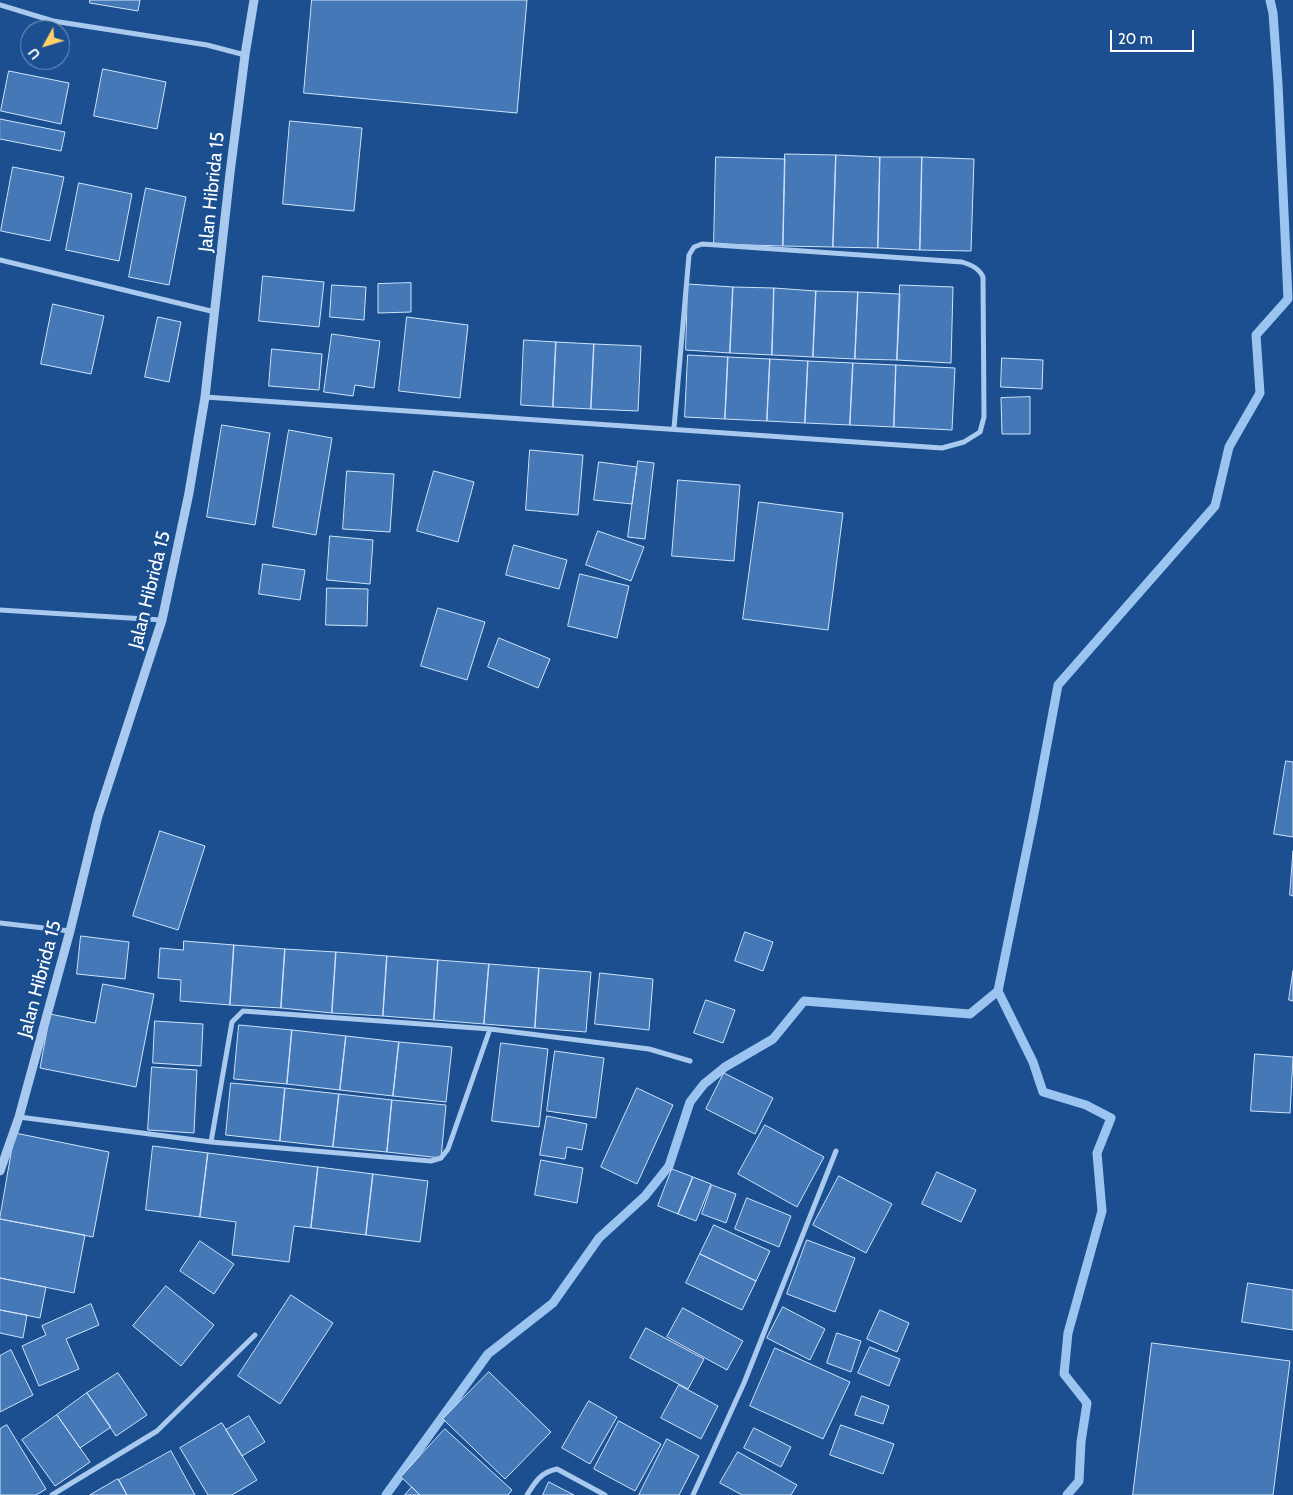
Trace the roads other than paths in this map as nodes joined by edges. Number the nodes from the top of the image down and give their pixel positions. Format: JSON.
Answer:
{"nodes":[{"id":1,"x":254,"y":0,"type":"edge"},
{"id":2,"x":0,"y":5,"type":"edge"},
{"id":3,"x":245,"y":55,"type":"junction"},
{"id":4,"x":0,"y":260,"type":"edge"},
{"id":5,"x":216,"y":312,"type":"junction"},
{"id":6,"x":205,"y":397,"type":"junction"},
{"id":7,"x":674,"y":428,"type":"junction"},
{"id":8,"x":0,"y":610,"type":"edge"},
{"id":9,"x":162,"y":620,"type":"junction"},
{"id":10,"x":0,"y":923,"type":"edge"},
{"id":11,"x":70,"y":931,"type":"junction"},
{"id":12,"x":490,"y":1030,"type":"junction"},
{"id":13,"x":690,"y":1061,"type":"dead end"},
{"id":14,"x":19,"y":1117,"type":"junction"},
{"id":15,"x":210,"y":1142,"type":"junction"},
{"id":16,"x":836,"y":1151,"type":"dead end"},
{"id":17,"x":0,"y":1170,"type":"edge"},
{"id":18,"x":255,"y":1335,"type":"dead end"},
{"id":19,"x":52,"y":1495,"type":"edge"},
{"id":20,"x":527,"y":1495,"type":"edge"},
{"id":21,"x":605,"y":1495,"type":"edge"},
{"id":22,"x":693,"y":1495,"type":"edge"}],
"edges":[{"from":1,"to":3,"type":"street","name":"Jalan Hibrida 15"},
{"from":2,"to":3,"type":"street"},
{"from":3,"to":5,"type":"street","name":"Jalan Hibrida 15"},
{"from":4,"to":5,"type":"street"},
{"from":5,"to":6,"type":"street","name":"Jalan Hibrida 15"},
{"from":6,"to":7,"type":"street"},
{"from":6,"to":9,"type":"street","name":"Jalan Hibrida 15"},
{"from":7,"to":7,"type":"street"},
{"from":8,"to":9,"type":"street"},
{"from":9,"to":11,"type":"street","name":"Jalan Hibrida 15"},
{"from":10,"to":11,"type":"street"},
{"from":11,"to":14,"type":"street","name":"Jalan Hibrida 15"},
{"from":12,"to":13,"type":"street"},
{"from":12,"to":15,"type":"street"},
{"from":12,"to":15,"type":"street"},
{"from":14,"to":15,"type":"street"},
{"from":14,"to":17,"type":"street","name":"Jalan Hibrida 15"},
{"from":16,"to":22,"type":"street"},
{"from":18,"to":19,"type":"street"},
{"from":20,"to":21,"type":"street"}]}
